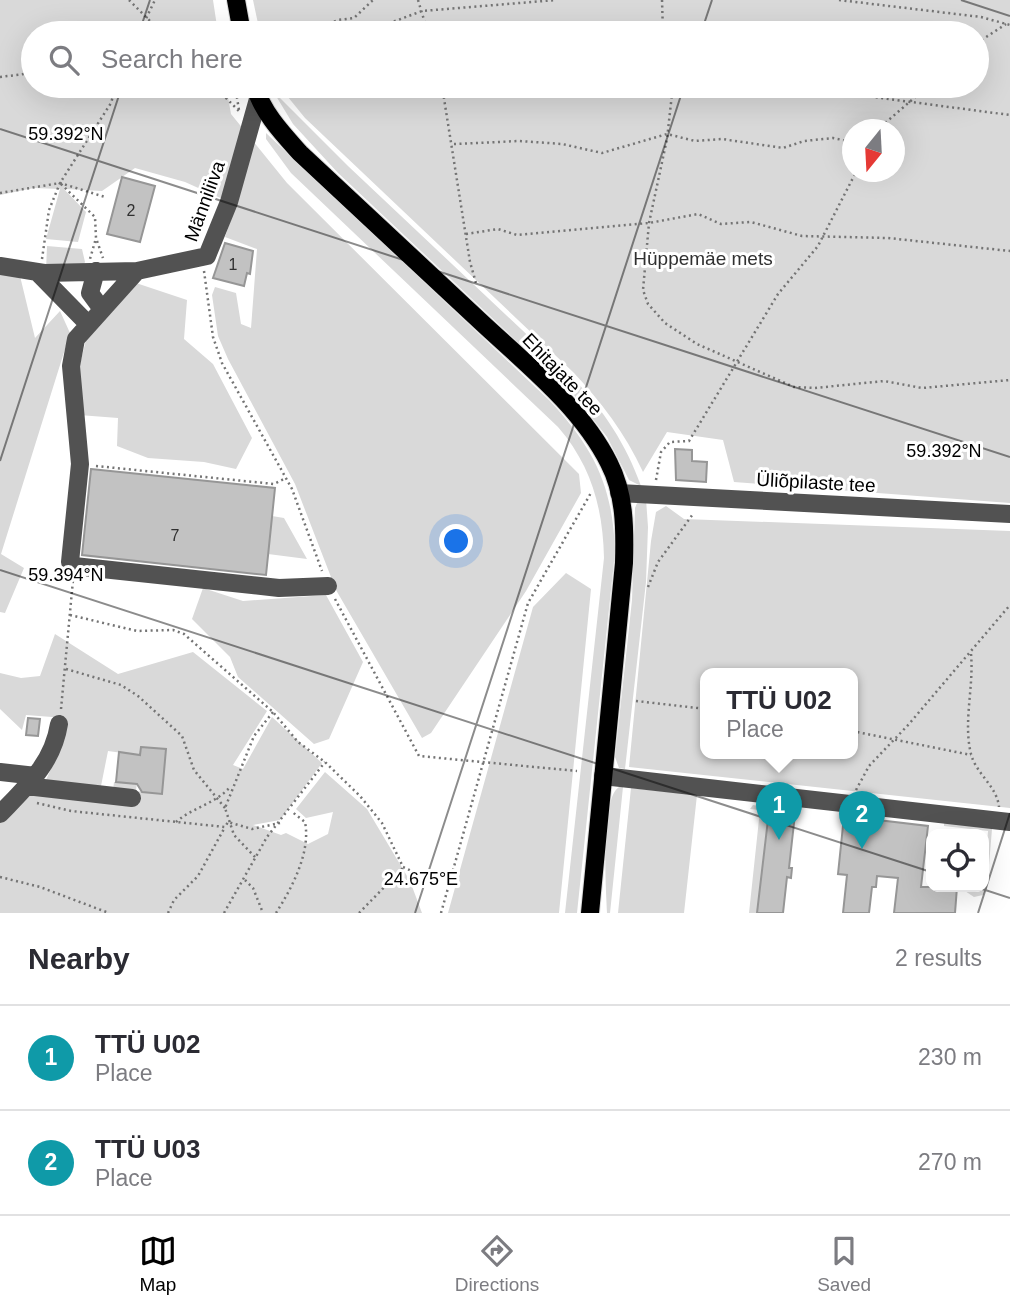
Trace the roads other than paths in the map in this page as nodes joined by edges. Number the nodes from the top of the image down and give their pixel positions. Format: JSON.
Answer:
{"nodes":[{"id":1,"x":236,"y":0,"type":"edge"},
{"id":2,"x":240,"y":21,"type":"edge"},
{"id":3,"x":253,"y":98,"type":"edge"},
{"id":4,"x":260,"y":98,"type":"edge"},
{"id":5,"x":0,"y":266,"type":"edge"},
{"id":6,"x":99,"y":271,"type":"junction"},
{"id":7,"x":137,"y":271,"type":"junction"},
{"id":8,"x":41,"y":273,"type":"junction"},
{"id":9,"x":101,"y":308,"type":"junction"},
{"id":10,"x":87,"y":323,"type":"junction"},
{"id":11,"x":619,"y":493,"type":"junction"},
{"id":12,"x":1010,"y":514,"type":"edge"},
{"id":13,"x":328,"y":586,"type":"road end"},
{"id":14,"x":59,"y":723,"type":"road end"},
{"id":15,"x":0,"y":772,"type":"edge"},
{"id":16,"x":603,"y":776,"type":"junction"},
{"id":17,"x":27,"y":786,"type":"junction"},
{"id":18,"x":132,"y":798,"type":"dead end"},
{"id":19,"x":0,"y":814,"type":"edge"},
{"id":20,"x":1005,"y":821,"type":"edge"},
{"id":21,"x":590,"y":913,"type":"edge"}],
"edges":[{"from":1,"to":2,"type":"main road"},
{"from":3,"to":7,"type":"street","name":"Männiliiva"},
{"from":4,"to":11,"type":"main road","name":"Ehitajate tee"},
{"from":5,"to":8,"type":"street","name":"Männiliiva"},
{"from":6,"to":7,"type":"street","name":"Männiliiva"},
{"from":6,"to":8,"type":"street","name":"Männiliiva"},
{"from":6,"to":9,"type":"street"},
{"from":7,"to":9,"type":"street"},
{"from":8,"to":10,"type":"street"},
{"from":9,"to":10,"type":"street"},
{"from":10,"to":13,"type":"street"},
{"from":11,"to":12,"type":"street","name":"Üliõpilaste tee"},
{"from":11,"to":16,"type":"main road","name":"Ehitajate tee"},
{"from":14,"to":17,"type":"street"},
{"from":15,"to":17,"type":"street"},
{"from":16,"to":20,"type":"street"},
{"from":16,"to":21,"type":"main road","name":"Ehitajate tee"},
{"from":17,"to":18,"type":"street"},
{"from":17,"to":19,"type":"street"}]}
